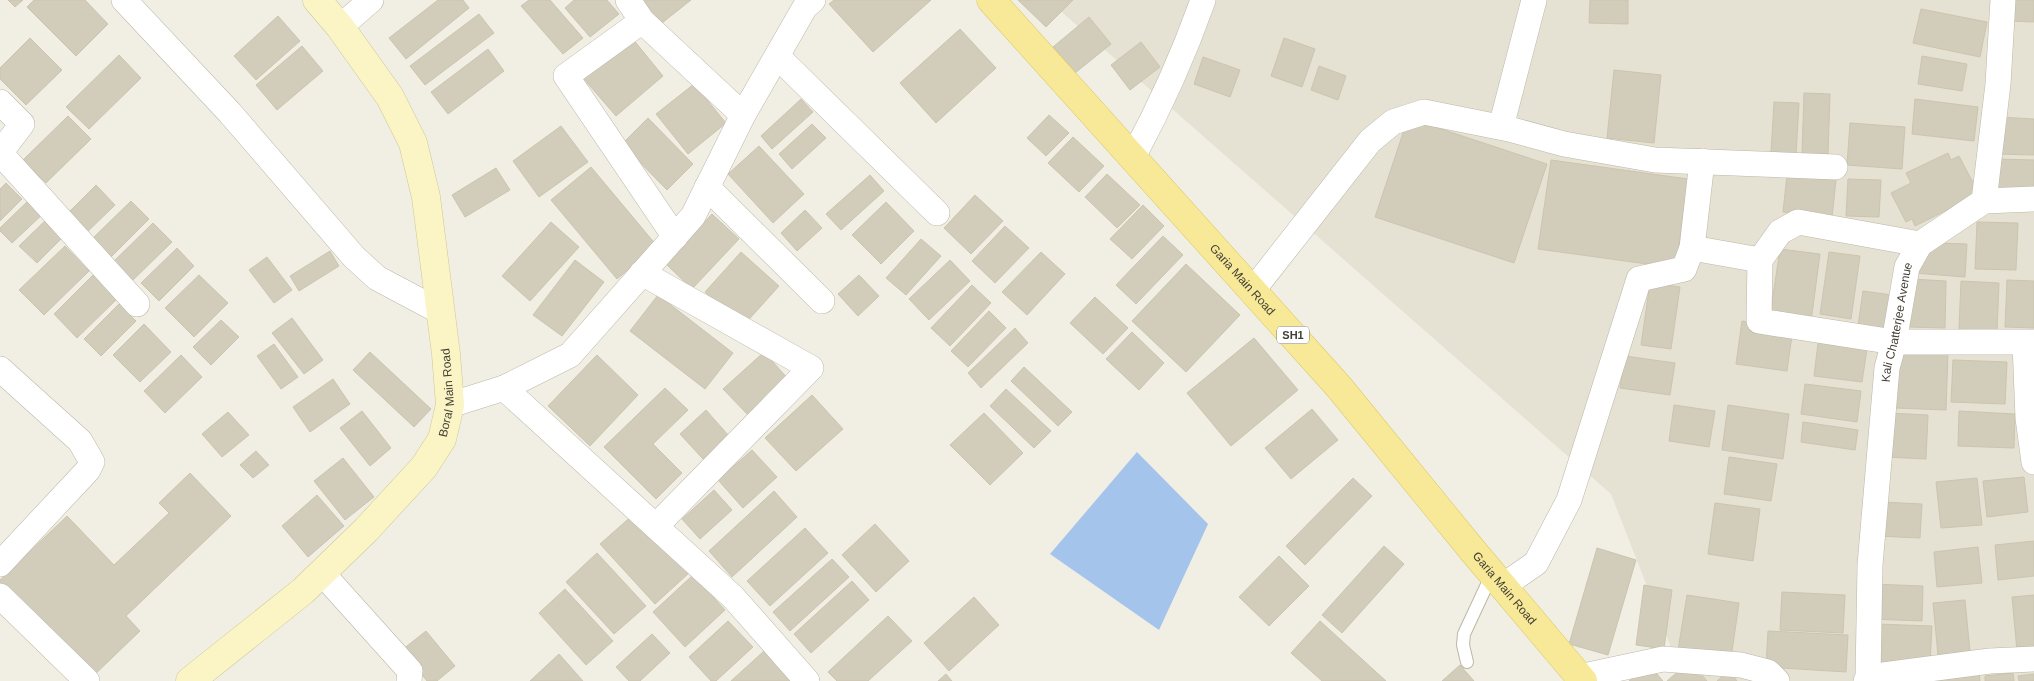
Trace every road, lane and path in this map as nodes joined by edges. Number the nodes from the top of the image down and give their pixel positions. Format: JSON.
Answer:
{"nodes":[{"id":1,"x":124,"y":0,"type":"edge"},
{"id":2,"x":317,"y":0,"type":"edge"},
{"id":3,"x":371,"y":0,"type":"edge"},
{"id":4,"x":628,"y":0,"type":"edge"},
{"id":5,"x":813,"y":0,"type":"edge"},
{"id":6,"x":991,"y":0,"type":"edge"},
{"id":7,"x":1203,"y":0,"type":"edge"},
{"id":8,"x":1534,"y":0,"type":"edge"},
{"id":9,"x":2003,"y":0,"type":"edge"},
{"id":10,"x":642,"y":21,"type":"junction"},
{"id":11,"x":340,"y":27,"type":"junction"},
{"id":12,"x":777,"y":56,"type":"junction"},
{"id":13,"x":0,"y":102,"type":"edge"},
{"id":14,"x":744,"y":115,"type":"junction"},
{"id":15,"x":1501,"y":127,"type":"junction"},
{"id":16,"x":1133,"y":157,"type":"junction"},
{"id":17,"x":1702,"y":161,"type":"junction"},
{"id":18,"x":1836,"y":167,"type":"dead end"},
{"id":19,"x":707,"y":187,"type":"junction"},
{"id":20,"x":2034,"y":200,"type":"edge"},
{"id":21,"x":1984,"y":201,"type":"junction"},
{"id":22,"x":937,"y":213,"type":"dead end"},
{"id":23,"x":675,"y":237,"type":"junction"},
{"id":24,"x":1920,"y":244,"type":"junction"},
{"id":25,"x":1692,"y":248,"type":"junction"},
{"id":26,"x":1760,"y":260,"type":"junction"},
{"id":27,"x":642,"y":273,"type":"junction"},
{"id":28,"x":1253,"y":290,"type":"junction"},
{"id":29,"x":822,"y":301,"type":"dead end"},
{"id":30,"x":137,"y":304,"type":"dead end"},
{"id":31,"x":440,"y":312,"type":"junction"},
{"id":32,"x":1894,"y":342,"type":"junction"},
{"id":33,"x":2029,"y":343,"type":"edge"},
{"id":34,"x":0,"y":369,"type":"edge"},
{"id":35,"x":504,"y":388,"type":"junction"},
{"id":36,"x":450,"y":405,"type":"junction"},
{"id":37,"x":2034,"y":462,"type":"edge"},
{"id":38,"x":656,"y":526,"type":"junction"},
{"id":39,"x":0,"y":564,"type":"edge"},
{"id":40,"x":322,"y":573,"type":"junction"},
{"id":41,"x":1498,"y":580,"type":"junction"},
{"id":42,"x":0,"y":596,"type":"edge"},
{"id":43,"x":2034,"y":659,"type":"edge"},
{"id":44,"x":1467,"y":662,"type":"dead end"},
{"id":45,"x":1581,"y":679,"type":"edge"},
{"id":46,"x":1867,"y":679,"type":"edge"},
{"id":47,"x":803,"y":680,"type":"edge"},
{"id":48,"x":87,"y":681,"type":"edge"},
{"id":49,"x":190,"y":681,"type":"edge"},
{"id":50,"x":409,"y":681,"type":"edge"},
{"id":51,"x":1777,"y":681,"type":"edge"}],
"edges":[{"from":1,"to":31,"type":"street"},
{"from":2,"to":11,"type":"main road","name":"Boral Main Road"},
{"from":3,"to":11,"type":"street"},
{"from":4,"to":10,"type":"street"},
{"from":5,"to":12,"type":"street"},
{"from":6,"to":16,"type":"main road","name":"Garia Main Road","number":"SH1"},
{"from":7,"to":16,"type":"street"},
{"from":8,"to":15,"type":"street"},
{"from":9,"to":21,"type":"street"},
{"from":10,"to":14,"type":"street"},
{"from":10,"to":23,"type":"street"},
{"from":11,"to":31,"type":"main road","name":"Boral Main Road"},
{"from":12,"to":14,"type":"street"},
{"from":12,"to":22,"type":"street"},
{"from":13,"to":30,"type":"street"},
{"from":14,"to":19,"type":"street"},
{"from":15,"to":17,"type":"street"},
{"from":15,"to":28,"type":"street"},
{"from":16,"to":28,"type":"main road","name":"Garia Main Road","number":"SH1"},
{"from":17,"to":18,"type":"street"},
{"from":17,"to":25,"type":"street"},
{"from":19,"to":23,"type":"street"},
{"from":19,"to":29,"type":"street"},
{"from":20,"to":21,"type":"street"},
{"from":21,"to":24,"type":"street","name":"Kali Chatterjee Avenue"},
{"from":23,"to":27,"type":"street"},
{"from":24,"to":26,"type":"street"},
{"from":24,"to":32,"type":"street","name":"Kali Chatterjee Avenue"},
{"from":25,"to":26,"type":"street"},
{"from":25,"to":41,"type":"street"},
{"from":26,"to":32,"type":"street"},
{"from":27,"to":35,"type":"street"},
{"from":27,"to":38,"type":"street"},
{"from":28,"to":41,"type":"main road","name":"Garia Main Road","number":"SH1"},
{"from":31,"to":36,"type":"main road","name":"Boral Main Road"},
{"from":32,"to":33,"type":"street"},
{"from":32,"to":46,"type":"street","name":"Kali Chatterjee Avenue"},
{"from":33,"to":37,"type":"street"},
{"from":34,"to":39,"type":"street"},
{"from":35,"to":36,"type":"street"},
{"from":35,"to":38,"type":"street"},
{"from":36,"to":40,"type":"main road","name":"Boral Main Road"},
{"from":38,"to":47,"type":"street"},
{"from":40,"to":49,"type":"main road","name":"Boral Main Road"},
{"from":40,"to":50,"type":"street"},
{"from":41,"to":44,"type":"lane"},
{"from":41,"to":45,"type":"main road","name":"Garia Main Road","number":"SH1"},
{"from":42,"to":48,"type":"street"},
{"from":43,"to":46,"type":"street"},
{"from":45,"to":51,"type":"street"}]}
